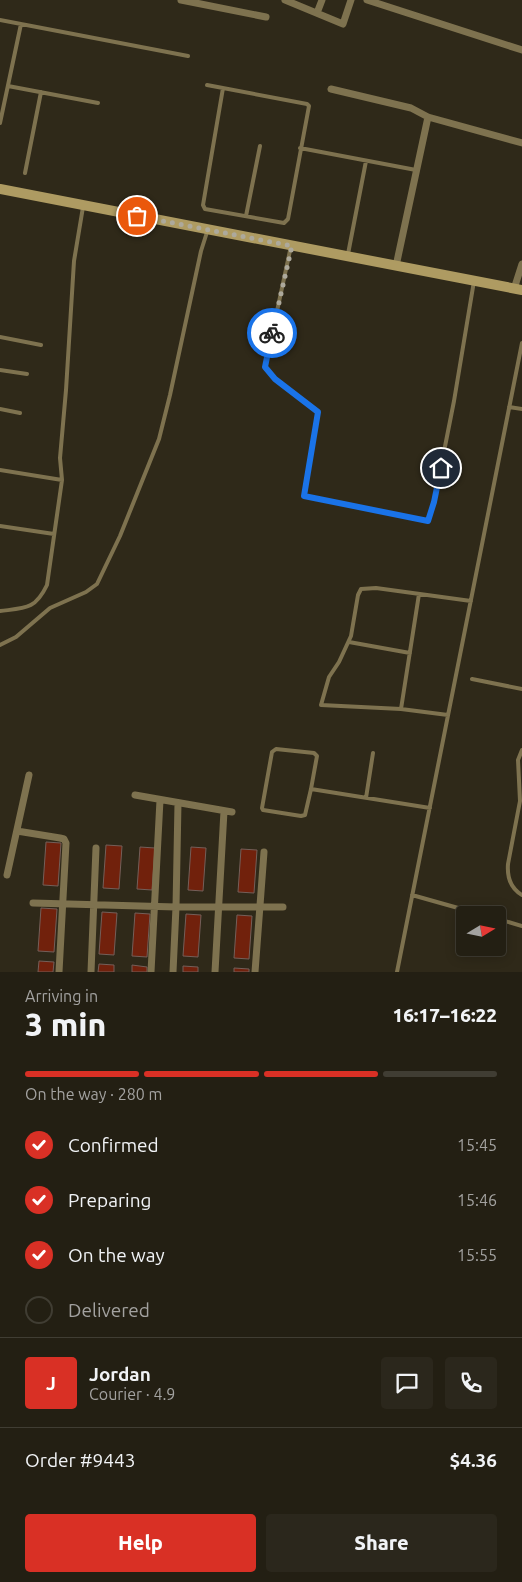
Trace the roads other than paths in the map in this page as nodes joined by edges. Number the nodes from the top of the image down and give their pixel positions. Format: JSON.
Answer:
{"nodes":[{"id":1,"x":180,"y":0,"type":"edge"},
{"id":2,"x":285,"y":0,"type":"edge"},
{"id":3,"x":322,"y":0,"type":"edge"},
{"id":4,"x":351,"y":0,"type":"edge"},
{"id":5,"x":367,"y":0,"type":"edge"},
{"id":6,"x":194,"y":1,"type":"edge"},
{"id":7,"x":294,"y":2,"type":"edge"},
{"id":8,"x":317,"y":13,"type":"junction"},
{"id":9,"x":266,"y":17,"type":"dead end"},
{"id":10,"x":0,"y":20,"type":"edge"},
{"id":11,"x":21,"y":24,"type":"junction"},
{"id":12,"x":522,"y":50,"type":"edge"},
{"id":13,"x":188,"y":56,"type":"dead end"},
{"id":14,"x":207,"y":85,"type":"dead end"},
{"id":15,"x":8,"y":86,"type":"junction"},
{"id":16,"x":223,"y":88,"type":"junction"},
{"id":17,"x":331,"y":89,"type":"dead end"},
{"id":18,"x":41,"y":92,"type":"junction"},
{"id":19,"x":98,"y":103,"type":"dead end"},
{"id":20,"x":428,"y":117,"type":"junction"},
{"id":21,"x":0,"y":123,"type":"edge"},
{"id":22,"x":522,"y":144,"type":"edge"},
{"id":23,"x":260,"y":146,"type":"dead end"},
{"id":24,"x":300,"y":148,"type":"junction"},
{"id":25,"x":366,"y":161,"type":"junction"},
{"id":26,"x":416,"y":170,"type":"junction"},
{"id":27,"x":25,"y":173,"type":"dead end"},
{"id":28,"x":0,"y":189,"type":"edge"},
{"id":29,"x":84,"y":205,"type":"junction"},
{"id":30,"x":246,"y":216,"type":"junction"},
{"id":31,"x":208,"y":229,"type":"junction"},
{"id":32,"x":292,"y":246,"type":"junction"},
{"id":33,"x":348,"y":256,"type":"junction"},
{"id":34,"x":522,"y":264,"type":"edge"},
{"id":35,"x":396,"y":266,"type":"junction"},
{"id":36,"x":474,"y":281,"type":"junction"},
{"id":37,"x":518,"y":290,"type":"edge"},
{"id":38,"x":0,"y":337,"type":"edge"},
{"id":39,"x":522,"y":343,"type":"edge"},
{"id":40,"x":41,"y":345,"type":"dead end"},
{"id":41,"x":0,"y":370,"type":"edge"},
{"id":42,"x":27,"y":374,"type":"dead end"},
{"id":43,"x":509,"y":407,"type":"junction"},
{"id":44,"x":0,"y":409,"type":"edge"},
{"id":45,"x":522,"y":409,"type":"edge"},
{"id":46,"x":20,"y":413,"type":"dead end"},
{"id":47,"x":0,"y":470,"type":"edge"},
{"id":48,"x":62,"y":480,"type":"junction"},
{"id":49,"x":0,"y":526,"type":"edge"},
{"id":50,"x":54,"y":534,"type":"junction"},
{"id":51,"x":419,"y":594,"type":"junction"},
{"id":52,"x":471,"y":601,"type":"junction"},
{"id":53,"x":0,"y":610,"type":"edge"},
{"id":54,"x":349,"y":642,"type":"junction"},
{"id":55,"x":0,"y":645,"type":"edge"},
{"id":56,"x":410,"y":653,"type":"junction"},
{"id":57,"x":472,"y":679,"type":"dead end"},
{"id":58,"x":522,"y":689,"type":"edge"},
{"id":59,"x":401,"y":709,"type":"junction"},
{"id":60,"x":448,"y":715,"type":"junction"},
{"id":61,"x":522,"y":750,"type":"edge"},
{"id":62,"x":373,"y":753,"type":"dead end"},
{"id":63,"x":29,"y":775,"type":"dead end"},
{"id":64,"x":312,"y":789,"type":"junction"},
{"id":65,"x":134,"y":795,"type":"dead end"},
{"id":66,"x":366,"y":798,"type":"junction"},
{"id":67,"x":160,"y":800,"type":"junction"},
{"id":68,"x":178,"y":803,"type":"junction"},
{"id":69,"x":430,"y":808,"type":"junction"},
{"id":70,"x":224,"y":811,"type":"junction"},
{"id":71,"x":232,"y":812,"type":"dead end"},
{"id":72,"x":17,"y":831,"type":"junction"},
{"id":73,"x":96,"y":848,"type":"dead end"},
{"id":74,"x":264,"y":852,"type":"dead end"},
{"id":75,"x":7,"y":875,"type":"dead end"},
{"id":76,"x":412,"y":895,"type":"junction"},
{"id":77,"x":522,"y":895,"type":"edge"},
{"id":78,"x":32,"y":903,"type":"dead end"},
{"id":79,"x":63,"y":904,"type":"junction"},
{"id":80,"x":94,"y":904,"type":"junction"},
{"id":81,"x":155,"y":906,"type":"junction"},
{"id":82,"x":176,"y":907,"type":"junction"},
{"id":83,"x":219,"y":907,"type":"junction"},
{"id":84,"x":259,"y":907,"type":"junction"},
{"id":85,"x":283,"y":907,"type":"dead end"},
{"id":86,"x":456,"y":907,"type":"edge"},
{"id":87,"x":506,"y":921,"type":"edge"},
{"id":88,"x":522,"y":926,"type":"edge"},
{"id":89,"x":59,"y":972,"type":"edge"},
{"id":90,"x":91,"y":972,"type":"edge"},
{"id":91,"x":151,"y":972,"type":"edge"},
{"id":92,"x":173,"y":972,"type":"edge"},
{"id":93,"x":215,"y":972,"type":"edge"},
{"id":94,"x":255,"y":972,"type":"edge"},
{"id":95,"x":397,"y":972,"type":"edge"}],
"edges":[{"from":1,"to":6,"type":"street"},
{"from":2,"to":7,"type":"street"},
{"from":3,"to":8,"type":"street"},
{"from":4,"to":8,"type":"street"},
{"from":5,"to":12,"type":"street"},
{"from":6,"to":9,"type":"street"},
{"from":7,"to":8,"type":"street"},
{"from":10,"to":11,"type":"lane"},
{"from":11,"to":13,"type":"lane"},
{"from":11,"to":15,"type":"lane"},
{"from":14,"to":16,"type":"lane"},
{"from":15,"to":18,"type":"lane"},
{"from":15,"to":21,"type":"lane"},
{"from":16,"to":24,"type":"lane"},
{"from":16,"to":30,"type":"lane"},
{"from":17,"to":20,"type":"street"},
{"from":18,"to":19,"type":"lane"},
{"from":18,"to":27,"type":"lane"},
{"from":20,"to":22,"type":"street"},
{"from":20,"to":26,"type":"street"},
{"from":23,"to":30,"type":"lane"},
{"from":24,"to":25,"type":"lane"},
{"from":24,"to":30,"type":"lane"},
{"from":25,"to":26,"type":"lane"},
{"from":25,"to":33,"type":"lane"},
{"from":26,"to":35,"type":"street"},
{"from":28,"to":29,"type":"main road"},
{"from":29,"to":31,"type":"main road"},
{"from":29,"to":48,"type":"lane"},
{"from":31,"to":32,"type":"main road"},
{"from":31,"to":55,"type":"lane"},
{"from":32,"to":33,"type":"main road"},
{"from":32,"to":36,"type":"lane"},
{"from":33,"to":35,"type":"main road"},
{"from":34,"to":37,"type":"street"},
{"from":35,"to":36,"type":"main road"},
{"from":36,"to":37,"type":"main road"},
{"from":38,"to":40,"type":"lane"},
{"from":39,"to":43,"type":"lane"},
{"from":41,"to":42,"type":"lane"},
{"from":43,"to":45,"type":"lane"},
{"from":43,"to":52,"type":"lane"},
{"from":44,"to":46,"type":"lane"},
{"from":47,"to":48,"type":"lane"},
{"from":48,"to":50,"type":"lane"},
{"from":49,"to":50,"type":"lane"},
{"from":50,"to":53,"type":"lane"},
{"from":51,"to":52,"type":"lane"},
{"from":51,"to":54,"type":"lane"},
{"from":51,"to":56,"type":"lane"},
{"from":52,"to":60,"type":"lane"},
{"from":54,"to":56,"type":"lane"},
{"from":54,"to":59,"type":"lane"},
{"from":56,"to":59,"type":"lane"},
{"from":57,"to":58,"type":"lane"},
{"from":59,"to":60,"type":"lane"},
{"from":60,"to":69,"type":"lane"},
{"from":61,"to":77,"type":"lane"},
{"from":62,"to":66,"type":"lane"},
{"from":63,"to":72,"type":"street"},
{"from":64,"to":64,"type":"lane"},
{"from":64,"to":66,"type":"lane"},
{"from":65,"to":67,"type":"street"},
{"from":66,"to":69,"type":"lane"},
{"from":67,"to":68,"type":"street"},
{"from":67,"to":81,"type":"street"},
{"from":68,"to":70,"type":"street"},
{"from":68,"to":82,"type":"street"},
{"from":69,"to":76,"type":"lane"},
{"from":70,"to":71,"type":"street"},
{"from":70,"to":83,"type":"street"},
{"from":72,"to":75,"type":"street"},
{"from":72,"to":79,"type":"street"},
{"from":73,"to":80,"type":"street"},
{"from":74,"to":84,"type":"street"},
{"from":76,"to":86,"type":"lane"},
{"from":76,"to":95,"type":"lane"},
{"from":78,"to":79,"type":"street"},
{"from":79,"to":80,"type":"street"},
{"from":79,"to":89,"type":"street"},
{"from":80,"to":81,"type":"street"},
{"from":80,"to":90,"type":"street"},
{"from":81,"to":82,"type":"street"},
{"from":81,"to":91,"type":"street"},
{"from":82,"to":83,"type":"street"},
{"from":82,"to":92,"type":"street"},
{"from":83,"to":84,"type":"street"},
{"from":83,"to":93,"type":"street"},
{"from":84,"to":85,"type":"street"},
{"from":84,"to":94,"type":"street"},
{"from":87,"to":88,"type":"lane"}]}
